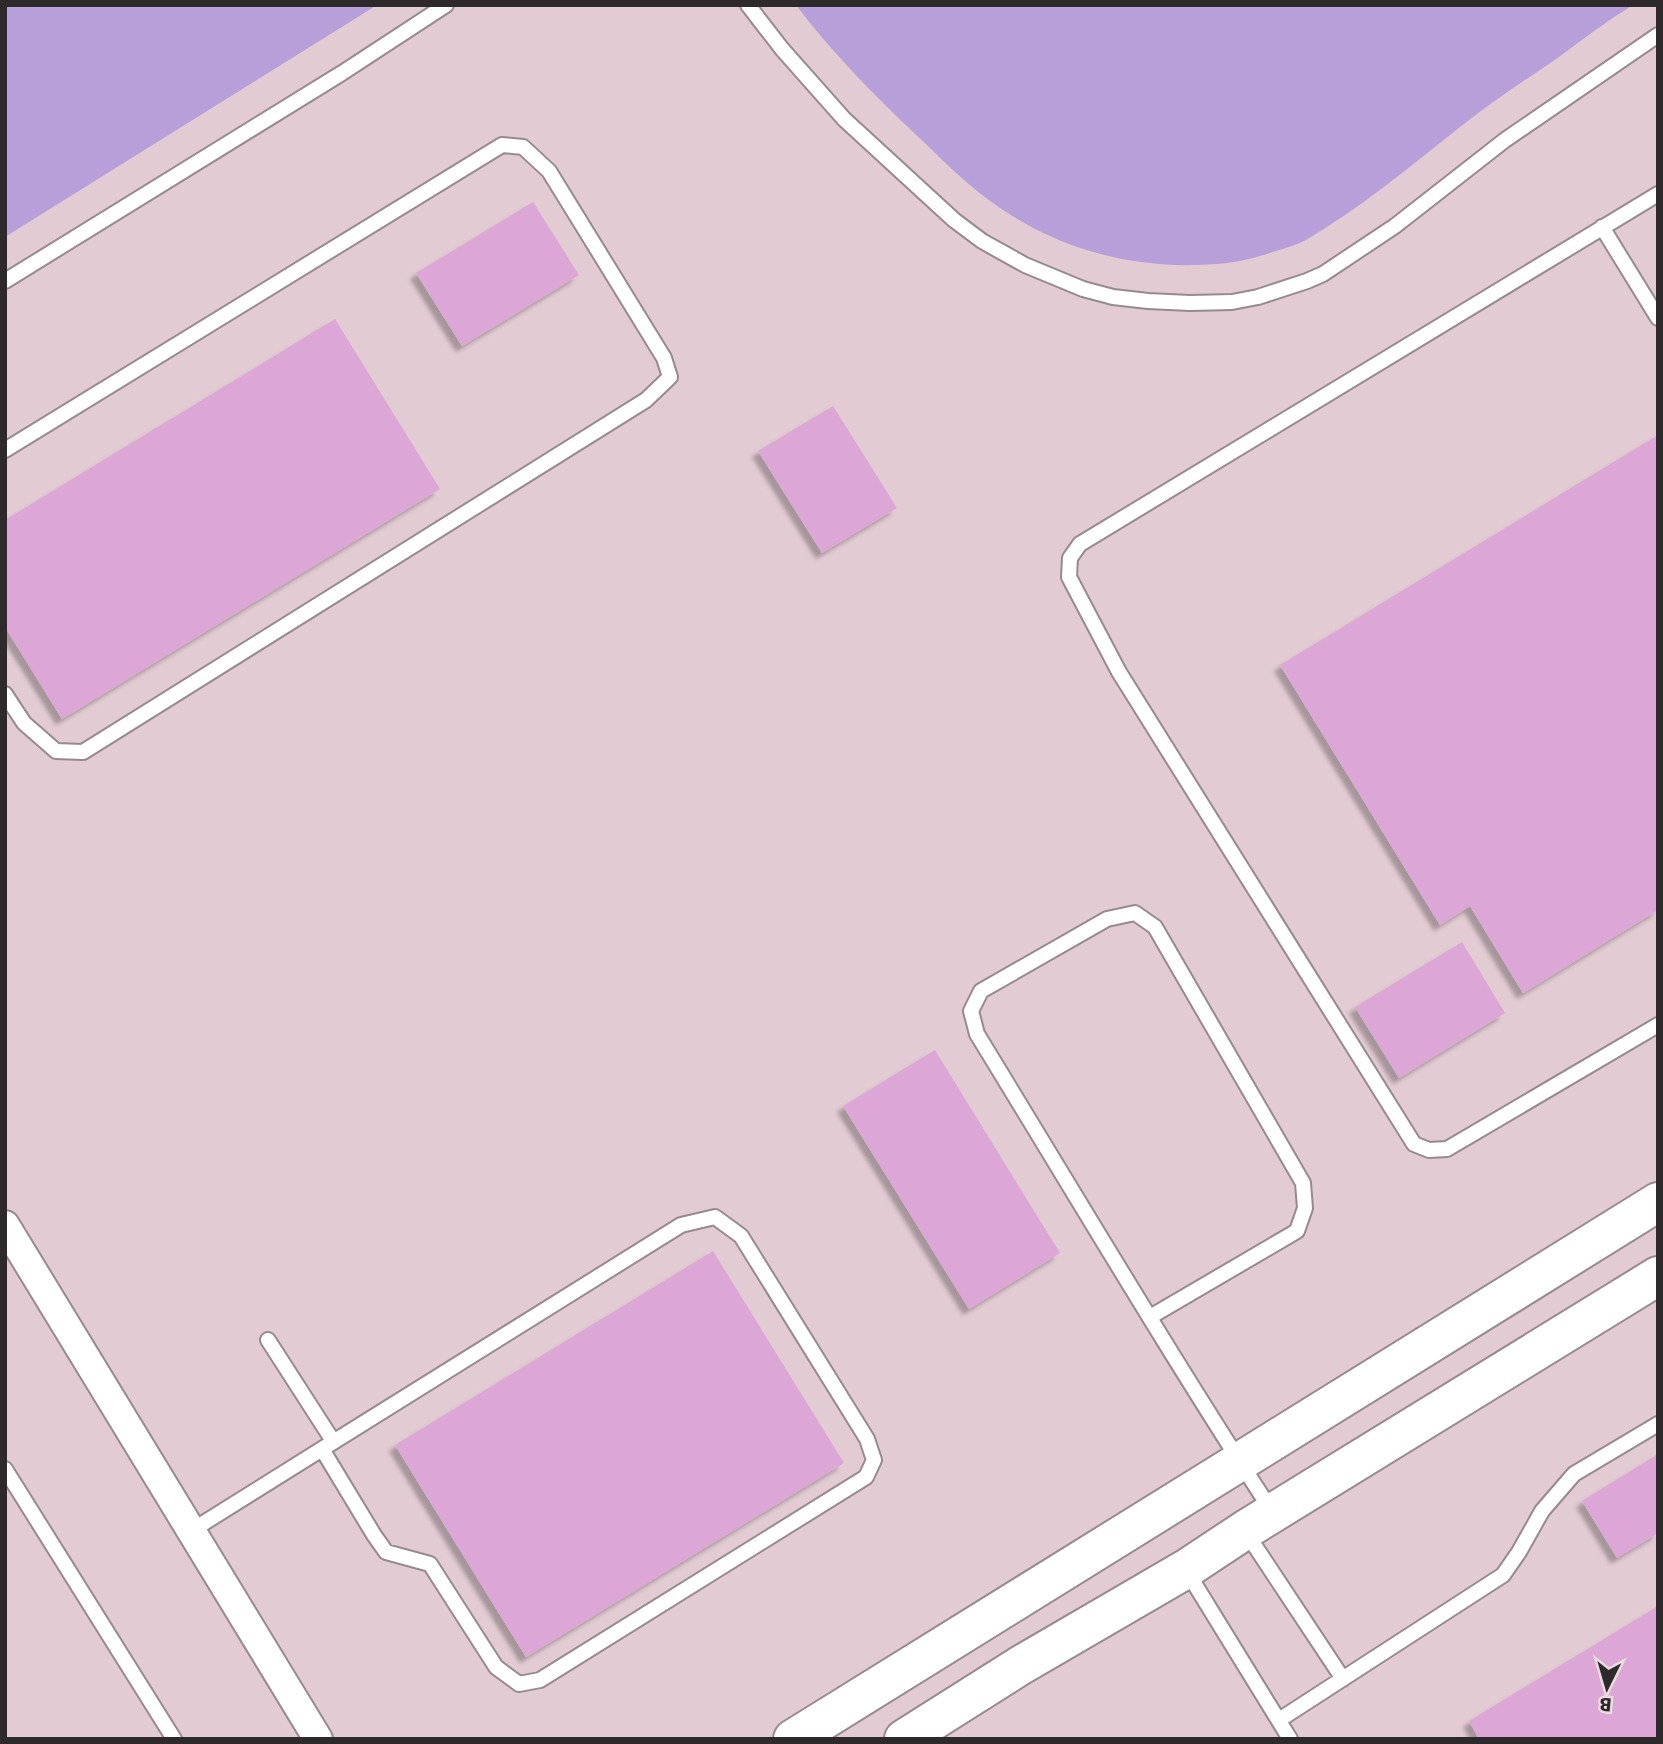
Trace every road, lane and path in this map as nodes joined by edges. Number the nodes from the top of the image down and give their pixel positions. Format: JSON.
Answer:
{"nodes":[{"id":1,"x":446,"y":5,"type":"edge"},
{"id":2,"x":748,"y":5,"type":"edge"},
{"id":3,"x":1658,"y":35,"type":"edge"},
{"id":4,"x":1658,"y":194,"type":"edge"},
{"id":5,"x":1602,"y":227,"type":"junction"},
{"id":6,"x":5,"y":281,"type":"edge"},
{"id":7,"x":1658,"y":318,"type":"edge"},
{"id":8,"x":5,"y":450,"type":"edge"},
{"id":9,"x":5,"y":694,"type":"edge"},
{"id":10,"x":1658,"y":1025,"type":"edge"},
{"id":11,"x":1658,"y":1202,"type":"edge"},
{"id":12,"x":5,"y":1225,"type":"edge"},
{"id":13,"x":1658,"y":1276,"type":"edge"},
{"id":14,"x":1150,"y":1317,"type":"junction"},
{"id":15,"x":268,"y":1340,"type":"dead end"},
{"id":16,"x":1658,"y":1424,"type":"edge"},
{"id":17,"x":328,"y":1445,"type":"junction"},
{"id":18,"x":1240,"y":1462,"type":"junction"},
{"id":19,"x":5,"y":1469,"type":"edge"},
{"id":20,"x":1259,"y":1522,"type":"junction"},
{"id":21,"x":191,"y":1531,"type":"junction"},
{"id":22,"x":1186,"y":1569,"type":"junction"},
{"id":23,"x":990,"y":1616,"type":"junction"},
{"id":24,"x":1021,"y":1665,"type":"junction"},
{"id":25,"x":1343,"y":1679,"type":"junction"},
{"id":26,"x":1279,"y":1720,"type":"junction"},
{"id":27,"x":174,"y":1739,"type":"edge"},
{"id":28,"x":318,"y":1739,"type":"edge"},
{"id":29,"x":793,"y":1739,"type":"edge"},
{"id":30,"x":904,"y":1739,"type":"edge"},
{"id":31,"x":1290,"y":1739,"type":"edge"}],
"edges":[{"from":1,"to":6,"type":"lane"},
{"from":2,"to":3,"type":"lane"},
{"from":4,"to":5,"type":"lane"},
{"from":5,"to":7,"type":"lane"},
{"from":5,"to":10,"type":"lane"},
{"from":8,"to":9,"type":"lane"},
{"from":11,"to":18,"type":"street"},
{"from":12,"to":21,"type":"street"},
{"from":13,"to":20,"type":"street"},
{"from":14,"to":14,"type":"lane"},
{"from":14,"to":18,"type":"lane"},
{"from":15,"to":17,"type":"lane"},
{"from":16,"to":25,"type":"lane"},
{"from":17,"to":17,"type":"lane"},
{"from":17,"to":21,"type":"lane"},
{"from":18,"to":20,"type":"lane"},
{"from":18,"to":23,"type":"street"},
{"from":19,"to":27,"type":"lane"},
{"from":20,"to":22,"type":"street"},
{"from":20,"to":25,"type":"lane"},
{"from":21,"to":28,"type":"street"},
{"from":22,"to":24,"type":"street"},
{"from":22,"to":26,"type":"lane"},
{"from":23,"to":24,"type":"street"},
{"from":23,"to":29,"type":"street"},
{"from":24,"to":30,"type":"street"},
{"from":25,"to":26,"type":"lane"},
{"from":26,"to":31,"type":"lane"}]}
